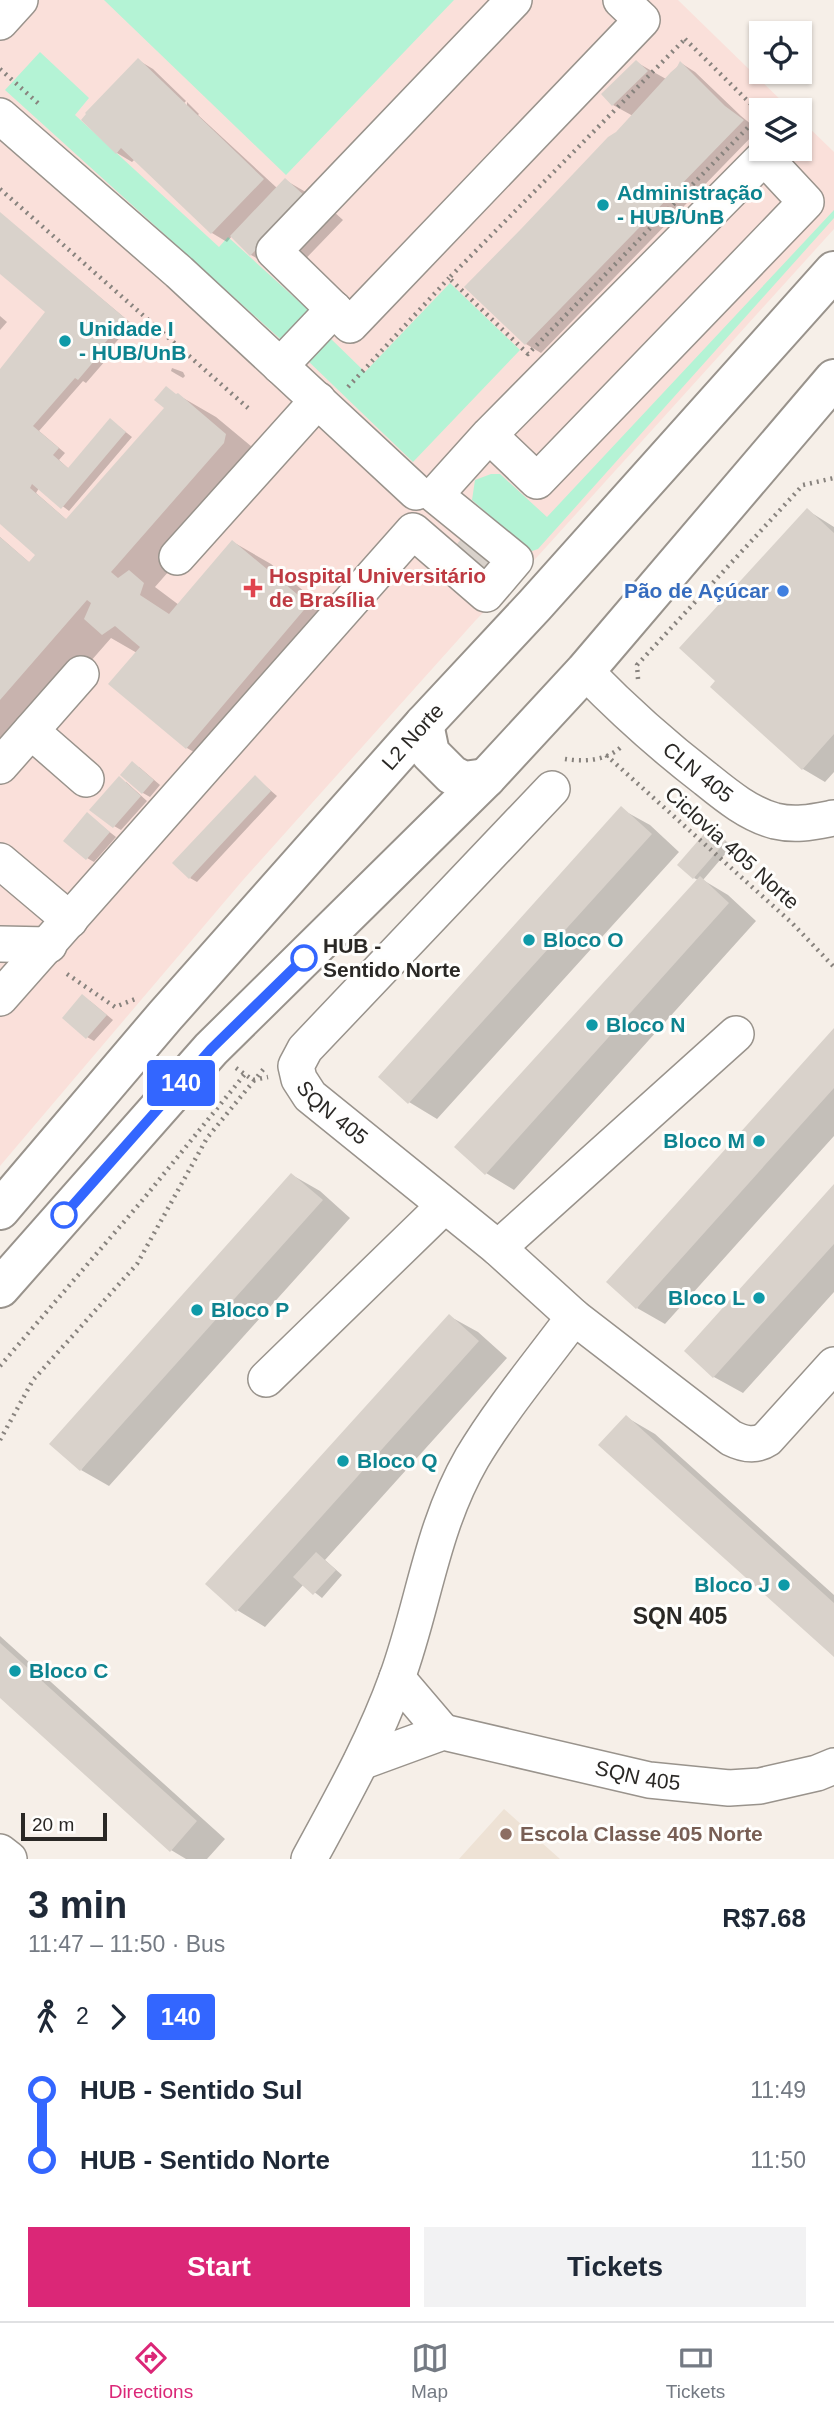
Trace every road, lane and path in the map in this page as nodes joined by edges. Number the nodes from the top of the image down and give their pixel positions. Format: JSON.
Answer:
{"nodes":[{"id":1,"x":20,"y":0,"type":"edge"},
{"id":2,"x":514,"y":0,"type":"edge"},
{"id":3,"x":621,"y":0,"type":"edge"},
{"id":4,"x":0,"y":22,"type":"edge"},
{"id":5,"x":0,"y":116,"type":"edge"},
{"id":6,"x":0,"y":189,"type":"edge"},
{"id":7,"x":834,"y":271,"type":"edge"},
{"id":8,"x":449,"y":278,"type":"junction"},
{"id":9,"x":334,"y":309,"type":"junction"},
{"id":10,"x":280,"y":366,"type":"junction"},
{"id":11,"x":356,"y":395,"type":"dead end"},
{"id":12,"x":829,"y":397,"type":"edge"},
{"id":13,"x":318,"y":400,"type":"junction"},
{"id":14,"x":248,"y":408,"type":"dead end"},
{"id":15,"x":489,"y":435,"type":"junction"},
{"id":16,"x":834,"y":478,"type":"edge"},
{"id":17,"x":425,"y":494,"type":"junction"},
{"id":18,"x":413,"y":531,"type":"junction"},
{"id":19,"x":177,"y":557,"type":"dead end"},
{"id":20,"x":502,"y":576,"type":"junction"},
{"id":21,"x":535,"y":605,"type":"junction"},
{"id":22,"x":584,"y":671,"type":"junction"},
{"id":23,"x":81,"y":674,"type":"dead end"},
{"id":24,"x":424,"y":724,"type":"junction"},
{"id":25,"x":641,"y":726,"type":"junction"},
{"id":26,"x":31,"y":731,"type":"junction"},
{"id":27,"x":606,"y":755,"type":"dead end"},
{"id":28,"x":0,"y":766,"type":"edge"},
{"id":29,"x":486,"y":778,"type":"junction"},
{"id":30,"x":86,"y":779,"type":"dead end"},
{"id":31,"x":552,"y":789,"type":"dead end"},
{"id":32,"x":834,"y":818,"type":"edge"},
{"id":33,"x":0,"y":861,"type":"edge"},
{"id":34,"x":59,"y":933,"type":"junction"},
{"id":35,"x":0,"y":944,"type":"edge"},
{"id":36,"x":834,"y":967,"type":"edge"},
{"id":37,"x":67,"y":974,"type":"dead end"},
{"id":38,"x":0,"y":998,"type":"edge"},
{"id":39,"x":136,"y":999,"type":"dead end"},
{"id":40,"x":736,"y":1034,"type":"dead end"},
{"id":41,"x":211,"y":1049,"type":"junction"},
{"id":42,"x":296,"y":1071,"type":"junction"},
{"id":43,"x":245,"y":1074,"type":"junction"},
{"id":44,"x":444,"y":1206,"type":"junction"},
{"id":45,"x":0,"y":1210,"type":"edge"},
{"id":46,"x":498,"y":1248,"type":"junction"},
{"id":47,"x":0,"y":1288,"type":"edge"},
{"id":48,"x":575,"y":1317,"type":"junction"},
{"id":49,"x":834,"y":1365,"type":"edge"},
{"id":50,"x":0,"y":1366,"type":"edge"},
{"id":51,"x":266,"y":1379,"type":"dead end"},
{"id":52,"x":397,"y":1678,"type":"junction"},
{"id":53,"x":443,"y":1732,"type":"junction"},
{"id":54,"x":361,"y":1762,"type":"junction"},
{"id":55,"x":834,"y":1766,"type":"edge"},
{"id":56,"x":0,"y":1852,"type":"edge"},
{"id":57,"x":9,"y":1859,"type":"edge"},
{"id":58,"x":309,"y":1859,"type":"edge"}],
"edges":[{"from":1,"to":4,"type":"street"},
{"from":2,"to":9,"type":"street"},
{"from":3,"to":9,"type":"street"},
{"from":5,"to":10,"type":"street"},
{"from":6,"to":14,"type":"path"},
{"from":7,"to":21,"type":"main road","name":"L2 Norte"},
{"from":8,"to":8,"type":"path"},
{"from":8,"to":11,"type":"path"},
{"from":9,"to":10,"type":"street"},
{"from":10,"to":13,"type":"street"},
{"from":12,"to":22,"type":"main road"},
{"from":13,"to":17,"type":"street"},
{"from":13,"to":19,"type":"street"},
{"from":15,"to":15,"type":"street"},
{"from":15,"to":17,"type":"street"},
{"from":16,"to":25,"type":"path"},
{"from":17,"to":18,"type":"street"},
{"from":17,"to":20,"type":"street"},
{"from":18,"to":20,"type":"street"},
{"from":18,"to":34,"type":"street"},
{"from":20,"to":21,"type":"street"},
{"from":21,"to":24,"type":"main road","name":"L2 Norte"},
{"from":22,"to":25,"type":"street","name":"CLN 405"},
{"from":22,"to":29,"type":"main road"},
{"from":23,"to":26,"type":"street"},
{"from":24,"to":29,"type":"main road"},
{"from":24,"to":45,"type":"main road","name":"L2 Norte"},
{"from":25,"to":32,"type":"street","name":"CLN 405"},
{"from":26,"to":28,"type":"street"},
{"from":26,"to":30,"type":"street"},
{"from":27,"to":36,"type":"path","name":"Ciclovia 405 Norte"},
{"from":29,"to":41,"type":"main road"},
{"from":31,"to":42,"type":"street","name":"SQN 405"},
{"from":33,"to":34,"type":"street"},
{"from":34,"to":35,"type":"street"},
{"from":34,"to":38,"type":"street"},
{"from":37,"to":39,"type":"path"},
{"from":40,"to":46,"type":"street"},
{"from":41,"to":43,"type":"path"},
{"from":41,"to":47,"type":"main road"},
{"from":42,"to":43,"type":"path"},
{"from":42,"to":44,"type":"street","name":"SQN 405"},
{"from":43,"to":50,"type":"path"},
{"from":44,"to":46,"type":"street","name":"SQN 405"},
{"from":44,"to":51,"type":"street"},
{"from":46,"to":48,"type":"street","name":"SQN 405"},
{"from":48,"to":49,"type":"street","name":"SQN 405"},
{"from":48,"to":52,"type":"street"},
{"from":52,"to":53,"type":"street"},
{"from":52,"to":54,"type":"street"},
{"from":53,"to":54,"type":"street"},
{"from":53,"to":55,"type":"street","name":"SQN 405"},
{"from":54,"to":58,"type":"street"},
{"from":56,"to":57,"type":"street"}]}
